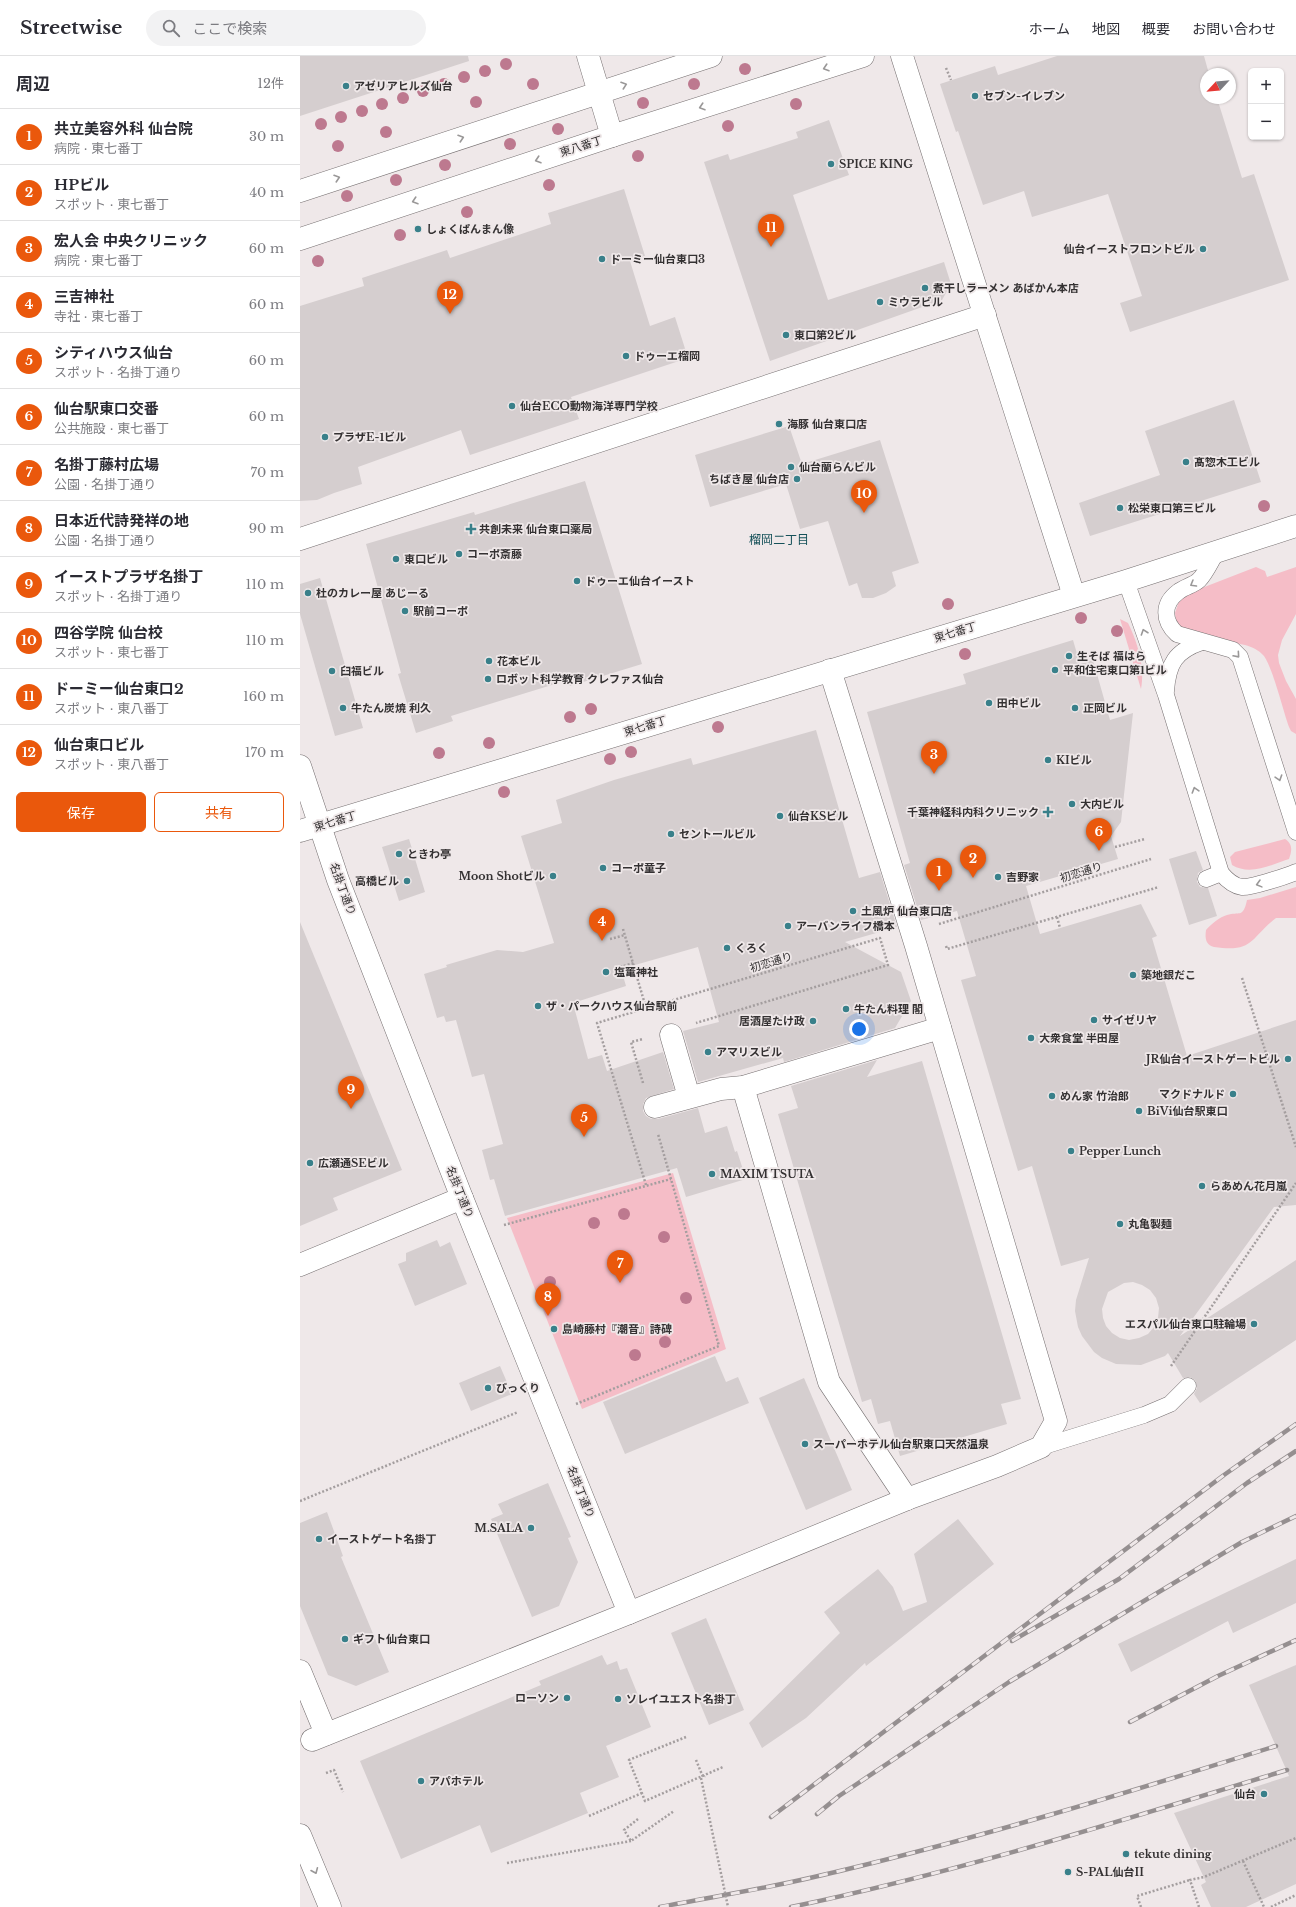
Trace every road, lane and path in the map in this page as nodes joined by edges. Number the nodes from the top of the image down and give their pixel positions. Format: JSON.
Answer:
{"nodes":[{"id":1,"x":588,"y":56,"type":"edge"},
{"id":2,"x":710,"y":56,"type":"edge"},
{"id":3,"x":863,"y":56,"type":"edge"},
{"id":4,"x":902,"y":56,"type":"edge"},
{"id":5,"x":946,"y":68,"type":"dead end"},
{"id":6,"x":951,"y":80,"type":"dead end"},
{"id":7,"x":600,"y":93,"type":"junction"},
{"id":8,"x":612,"y":136,"type":"junction"},
{"id":9,"x":300,"y":190,"type":"edge"},
{"id":10,"x":300,"y":239,"type":"edge"},
{"id":11,"x":985,"y":315,"type":"junction"},
{"id":12,"x":1296,"y":526,"type":"edge"},
{"id":13,"x":300,"y":539,"type":"edge"},
{"id":14,"x":1216,"y":553,"type":"junction"},
{"id":15,"x":1126,"y":581,"type":"junction"},
{"id":16,"x":1074,"y":596,"type":"junction"},
{"id":17,"x":1202,"y":642,"type":"junction"},
{"id":18,"x":830,"y":670,"type":"junction"},
{"id":19,"x":1166,"y":695,"type":"junction"},
{"id":20,"x":300,"y":766,"type":"edge"},
{"id":21,"x":310,"y":828,"type":"edge"},
{"id":22,"x":1296,"y":832,"type":"edge"},
{"id":23,"x":1144,"y":839,"type":"dead end"},
{"id":24,"x":1115,"y":847,"type":"dead end"},
{"id":25,"x":1151,"y":860,"type":"dead end"},
{"id":26,"x":1296,"y":872,"type":"edge"},
{"id":27,"x":1221,"y":873,"type":"junction"},
{"id":28,"x":1206,"y":879,"type":"dead end"},
{"id":29,"x":1159,"y":887,"type":"dead end"},
{"id":30,"x":1057,"y":917,"type":"junction"},
{"id":31,"x":1060,"y":928,"type":"dead end"},
{"id":32,"x":623,"y":929,"type":"dead end"},
{"id":33,"x":941,"y":930,"type":"dead end"},
{"id":34,"x":625,"y":935,"type":"junction"},
{"id":35,"x":610,"y":939,"type":"dead end"},
{"id":36,"x":945,"y":943,"type":"dead end"},
{"id":37,"x":634,"y":963,"type":"junction"},
{"id":38,"x":620,"y":967,"type":"dead end"},
{"id":39,"x":1242,"y":978,"type":"dead end"},
{"id":40,"x":646,"y":1008,"type":"junction"},
{"id":41,"x":690,"y":1024,"type":"dead end"},
{"id":42,"x":940,"y":1028,"type":"junction"},
{"id":43,"x":671,"y":1035,"type":"dead end"},
{"id":44,"x":743,"y":1088,"type":"junction"},
{"id":45,"x":689,"y":1097,"type":"junction"},
{"id":46,"x":655,"y":1107,"type":"dead end"},
{"id":47,"x":1296,"y":1147,"type":"edge"},
{"id":48,"x":1296,"y":1183,"type":"edge"},
{"id":49,"x":646,"y":1185,"type":"junction"},
{"id":50,"x":462,"y":1198,"type":"junction"},
{"id":51,"x":504,"y":1225,"type":"dead end"},
{"id":52,"x":300,"y":1265,"type":"edge"},
{"id":53,"x":1168,"y":1370,"type":"dead end"},
{"id":54,"x":1188,"y":1386,"type":"dead end"},
{"id":55,"x":576,"y":1404,"type":"dead end"},
{"id":56,"x":520,"y":1411,"type":"dead end"},
{"id":57,"x":1041,"y":1447,"type":"junction"},
{"id":58,"x":907,"y":1499,"type":"junction"},
{"id":59,"x":300,"y":1501,"type":"edge"},
{"id":60,"x":629,"y":1613,"type":"junction"},
{"id":61,"x":300,"y":1671,"type":"edge"},
{"id":62,"x":686,"y":1737,"type":"dead end"},
{"id":63,"x":696,"y":1760,"type":"dead end"},
{"id":64,"x":326,"y":1774,"type":"dead end"},
{"id":65,"x":701,"y":1778,"type":"junction"},
{"id":66,"x":343,"y":1792,"type":"dead end"},
{"id":67,"x":642,"y":1793,"type":"junction"},
{"id":68,"x":674,"y":1811,"type":"dead end"},
{"id":69,"x":589,"y":1816,"type":"dead end"},
{"id":70,"x":638,"y":1819,"type":"dead end"},
{"id":71,"x":300,"y":1835,"type":"edge"},
{"id":72,"x":1296,"y":1838,"type":"edge"},
{"id":73,"x":632,"y":1841,"type":"junction"},
{"id":74,"x":1243,"y":1861,"type":"junction"},
{"id":75,"x":507,"y":1863,"type":"dead end"},
{"id":76,"x":1190,"y":1880,"type":"junction"},
{"id":77,"x":1296,"y":1895,"type":"edge"},
{"id":78,"x":330,"y":1907,"type":"edge"},
{"id":79,"x":728,"y":1907,"type":"edge"},
{"id":80,"x":1140,"y":1907,"type":"edge"},
{"id":81,"x":1199,"y":1907,"type":"edge"},
{"id":82,"x":1264,"y":1907,"type":"edge"},
{"id":83,"x":1271,"y":1907,"type":"edge"}],
"edges":[{"from":1,"to":7,"type":"street"},
{"from":7,"to":2,"type":"street","one_way":true},
{"from":3,"to":8,"type":"street","name":"東八番丁","one_way":true},
{"from":4,"to":11,"type":"street"},
{"from":5,"to":6,"type":"path"},
{"from":7,"to":8,"type":"street"},
{"from":9,"to":7,"type":"street","one_way":true},
{"from":8,"to":10,"type":"street","name":"東八番丁","one_way":true},
{"from":11,"to":13,"type":"street"},
{"from":11,"to":16,"type":"street"},
{"from":12,"to":14,"type":"street","name":"東七番丁"},
{"from":14,"to":15,"type":"street","name":"東七番丁"},
{"from":14,"to":17,"type":"lane","one_way":true},
{"from":15,"to":16,"type":"street","name":"東七番丁"},
{"from":19,"to":15,"type":"lane","one_way":true},
{"from":16,"to":18,"type":"street","name":"東七番丁"},
{"from":17,"to":19,"type":"lane"},
{"from":17,"to":22,"type":"lane","one_way":true},
{"from":18,"to":21,"type":"street","name":"東七番丁"},
{"from":18,"to":42,"type":"street"},
{"from":27,"to":19,"type":"lane","one_way":true},
{"from":20,"to":21,"type":"street","name":"名掛丁通り"},
{"from":21,"to":50,"type":"street","name":"名掛丁通り"},
{"from":23,"to":24,"type":"path"},
{"from":25,"to":33,"type":"path","name":"初恋通り"},
{"from":26,"to":27,"type":"lane","one_way":true},
{"from":27,"to":28,"type":"lane"},
{"from":29,"to":30,"type":"path"},
{"from":30,"to":31,"type":"path"},
{"from":30,"to":36,"type":"path"},
{"from":32,"to":34,"type":"path"},
{"from":34,"to":35,"type":"path"},
{"from":34,"to":37,"type":"path"},
{"from":37,"to":38,"type":"path"},
{"from":37,"to":40,"type":"path"},
{"from":39,"to":47,"type":"path"},
{"from":40,"to":41,"type":"path","name":"初恋通り"},
{"from":40,"to":49,"type":"path","name":"初恋通り"},
{"from":42,"to":44,"type":"street"},
{"from":42,"to":57,"type":"street"},
{"from":43,"to":45,"type":"street"},
{"from":44,"to":45,"type":"street"},
{"from":44,"to":58,"type":"street"},
{"from":45,"to":46,"type":"street"},
{"from":48,"to":53,"type":"path"},
{"from":49,"to":51,"type":"path"},
{"from":49,"to":55,"type":"path"},
{"from":50,"to":52,"type":"street"},
{"from":50,"to":60,"type":"street","name":"名掛丁通り"},
{"from":54,"to":57,"type":"lane"},
{"from":56,"to":59,"type":"path"},
{"from":57,"to":58,"type":"street"},
{"from":58,"to":60,"type":"street"},
{"from":60,"to":61,"type":"street"},
{"from":62,"to":67,"type":"path"},
{"from":63,"to":65,"type":"path"},
{"from":64,"to":66,"type":"path"},
{"from":65,"to":67,"type":"path"},
{"from":65,"to":79,"type":"path","bridge":true},
{"from":67,"to":69,"type":"path"},
{"from":68,"to":73,"type":"path"},
{"from":70,"to":73,"type":"path"},
{"from":71,"to":78,"type":"street","one_way":true},
{"from":72,"to":74,"type":"path"},
{"from":73,"to":75,"type":"path"},
{"from":74,"to":76,"type":"path"},
{"from":74,"to":82,"type":"path"},
{"from":76,"to":80,"type":"path"},
{"from":76,"to":81,"type":"path"},
{"from":77,"to":83,"type":"path"}]}
